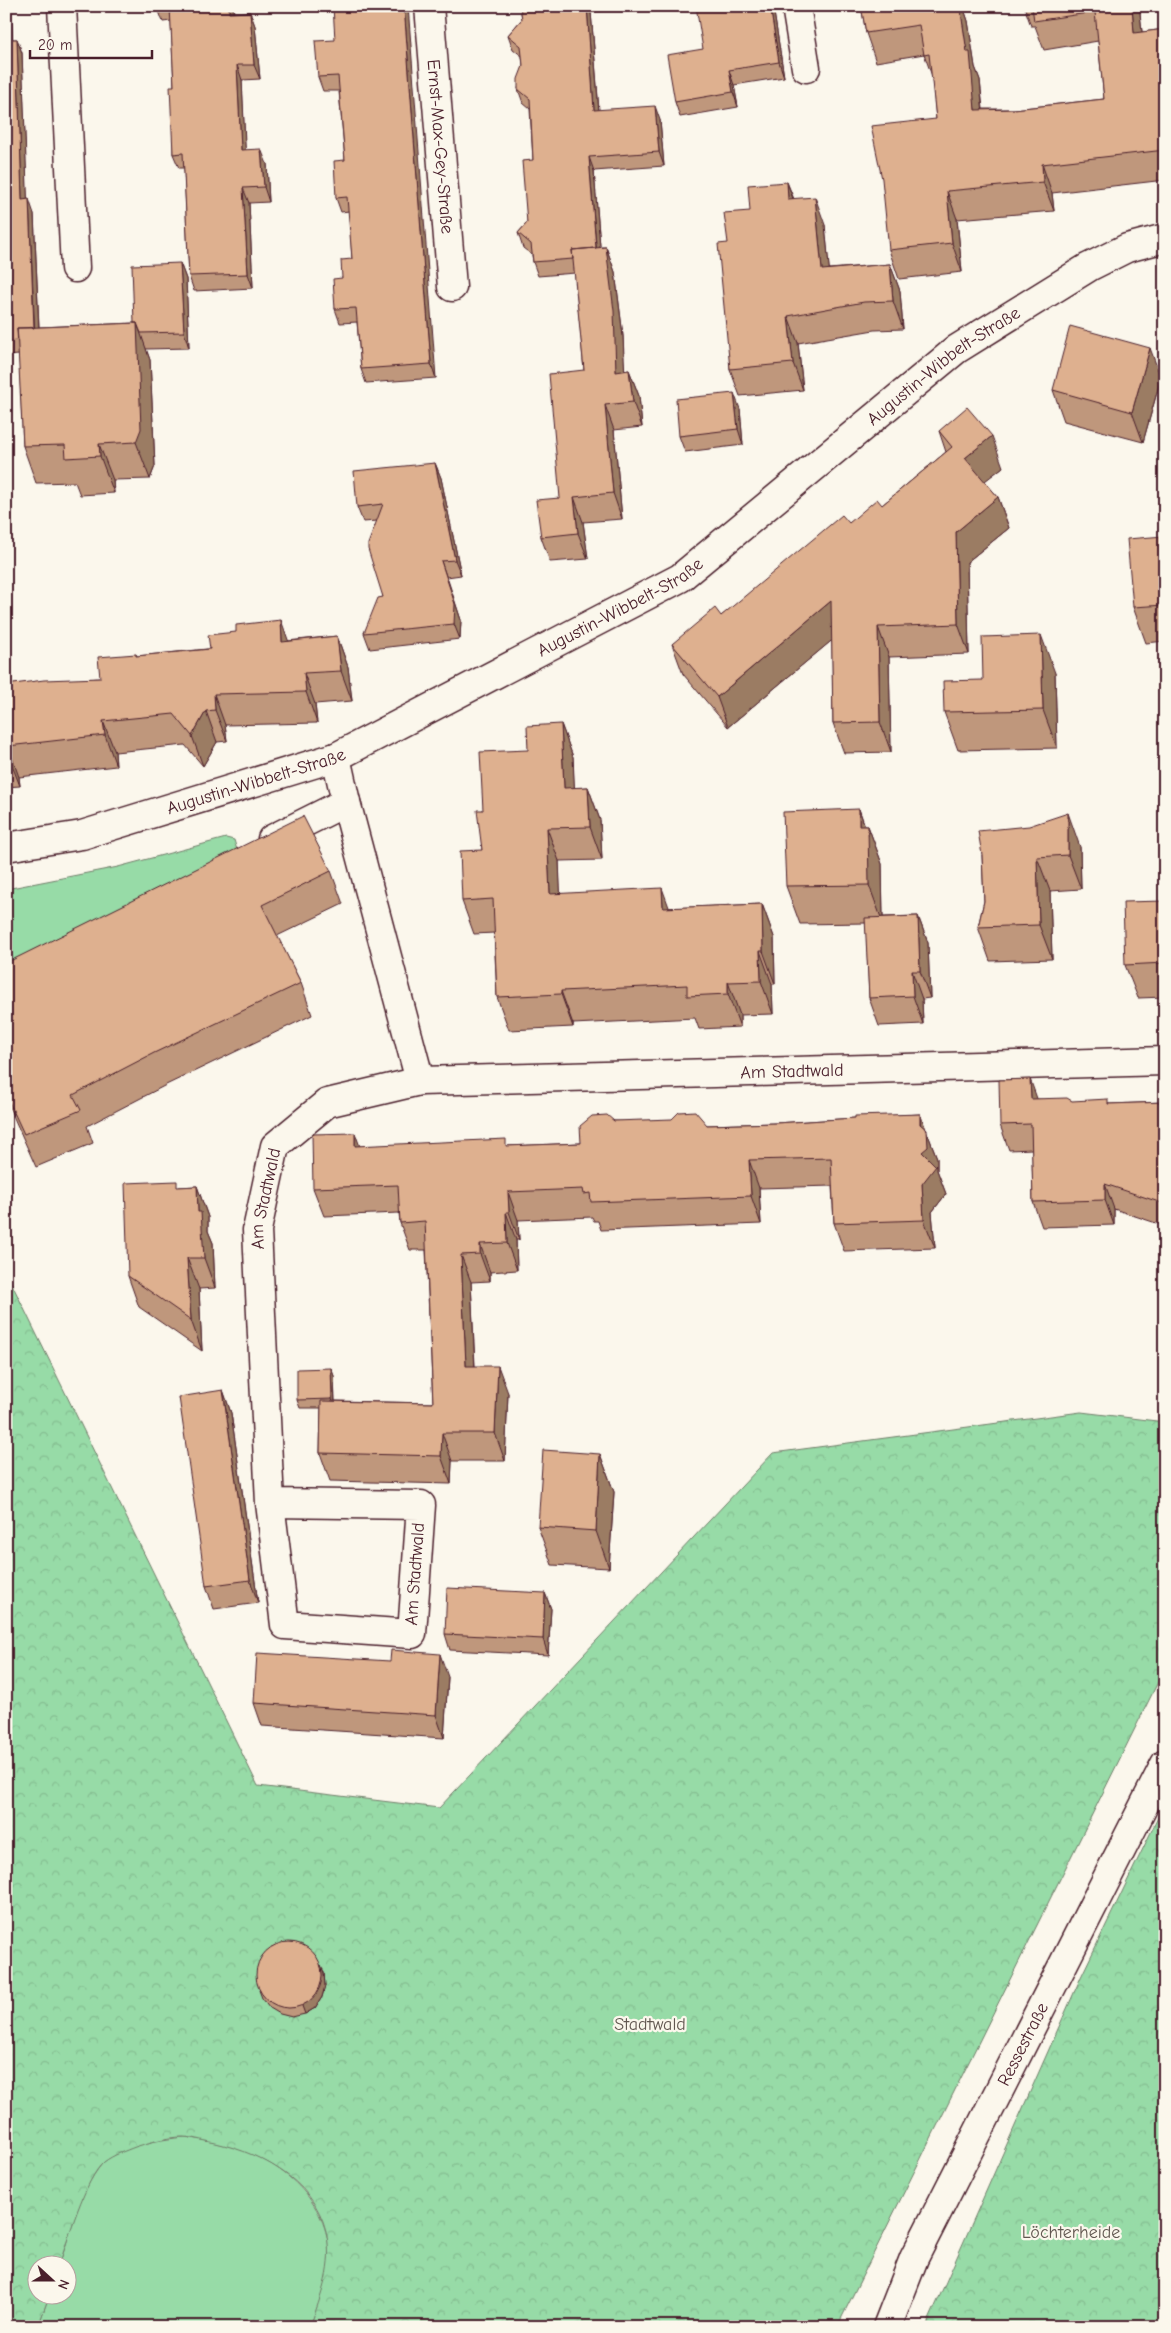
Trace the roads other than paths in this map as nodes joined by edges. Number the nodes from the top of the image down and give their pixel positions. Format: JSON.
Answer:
{"nodes":[{"id":1,"x":62,"y":6,"type":"edge"},
{"id":2,"x":429,"y":6,"type":"edge"},
{"id":3,"x":796,"y":6,"type":"edge"},
{"id":4,"x":806,"y":68,"type":"dead end"},
{"id":5,"x":1165,"y":238,"type":"edge"},
{"id":6,"x":75,"y":268,"type":"dead end"},
{"id":7,"x":452,"y":287,"type":"dead end"},
{"id":8,"x":336,"y":757,"type":"junction"},
{"id":9,"x":346,"y":802,"type":"junction"},
{"id":10,"x":6,"y":847,"type":"edge"},
{"id":11,"x":248,"y":851,"type":"edge"},
{"id":12,"x":1165,"y":1062,"type":"edge"},
{"id":13,"x":420,"y":1081,"type":"junction"},
{"id":14,"x":270,"y":1503,"type":"junction"},
{"id":15,"x":1165,"y":1764,"type":"edge"},
{"id":16,"x":887,"y":2327,"type":"edge"}],
"edges":[{"from":1,"to":6,"type":"street"},
{"from":2,"to":7,"type":"street","name":"Ernst-Max-Gey-Straße"},
{"from":3,"to":4,"type":"street"},
{"from":5,"to":8,"type":"street","name":"Augustin-Wibbelt-Straße"},
{"from":8,"to":9,"type":"street"},
{"from":8,"to":10,"type":"street","name":"Augustin-Wibbelt-Straße"},
{"from":9,"to":11,"type":"street"},
{"from":9,"to":13,"type":"street"},
{"from":12,"to":13,"type":"street","name":"Am Stadtwald"},
{"from":13,"to":14,"type":"street","name":"Am Stadtwald"},
{"from":14,"to":14,"type":"street","name":"Am Stadtwald"},
{"from":15,"to":16,"type":"street","name":"Ressestraße"}]}
